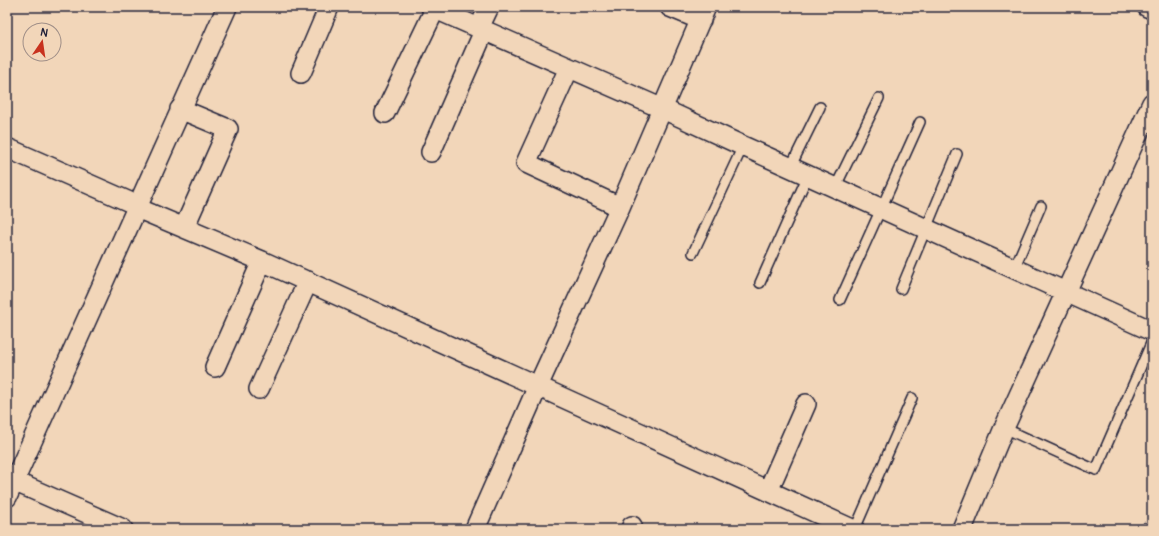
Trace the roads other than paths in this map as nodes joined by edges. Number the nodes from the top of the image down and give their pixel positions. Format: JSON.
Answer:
{"nodes":[{"id":1,"x":227,"y":7,"type":"edge"},
{"id":2,"x":329,"y":7,"type":"edge"},
{"id":3,"x":489,"y":7,"type":"edge"},
{"id":4,"x":670,"y":7,"type":"edge"},
{"id":5,"x":1147,"y":7,"type":"edge"},
{"id":6,"x":433,"y":8,"type":"edge"},
{"id":7,"x":1152,"y":9,"type":"edge"},
{"id":8,"x":704,"y":14,"type":"edge"},
{"id":9,"x":482,"y":30,"type":"junction"},
{"id":10,"x":569,"y":68,"type":"junction"},
{"id":11,"x":302,"y":72,"type":"dead end"},
{"id":12,"x":879,"y":98,"type":"dead end"},
{"id":13,"x":820,"y":107,"type":"dead end"},
{"id":14,"x":180,"y":109,"type":"junction"},
{"id":15,"x":663,"y":109,"type":"junction"},
{"id":16,"x":1150,"y":111,"type":"edge"},
{"id":17,"x":386,"y":113,"type":"dead end"},
{"id":18,"x":920,"y":122,"type":"dead end"},
{"id":19,"x":743,"y":146,"type":"junction"},
{"id":20,"x":7,"y":148,"type":"edge"},
{"id":21,"x":431,"y":152,"type":"dead end"},
{"id":22,"x":956,"y":154,"type":"dead end"},
{"id":23,"x":790,"y":168,"type":"junction"},
{"id":24,"x":808,"y":176,"type":"junction"},
{"id":25,"x":835,"y":188,"type":"junction"},
{"id":26,"x":1041,"y":206,"type":"dead end"},
{"id":27,"x":620,"y":207,"type":"junction"},
{"id":28,"x":137,"y":208,"type":"junction"},
{"id":29,"x":881,"y":209,"type":"junction"},
{"id":30,"x":184,"y":228,"type":"junction"},
{"id":31,"x":925,"y":229,"type":"junction"},
{"id":32,"x":693,"y":253,"type":"dead end"},
{"id":33,"x":262,"y":260,"type":"junction"},
{"id":34,"x":1014,"y":269,"type":"junction"},
{"id":35,"x":308,"y":281,"type":"junction"},
{"id":36,"x":760,"y":283,"type":"dead end"},
{"id":37,"x":901,"y":289,"type":"dead end"},
{"id":38,"x":1066,"y":293,"type":"junction"},
{"id":39,"x":840,"y":300,"type":"dead end"},
{"id":40,"x":1152,"y":331,"type":"edge"},
{"id":41,"x":1152,"y":340,"type":"edge"},
{"id":42,"x":215,"y":367,"type":"dead end"},
{"id":43,"x":538,"y":386,"type":"junction"},
{"id":44,"x":259,"y":389,"type":"dead end"},
{"id":45,"x":912,"y":398,"type":"dead end"},
{"id":46,"x":806,"y":404,"type":"dead end"},
{"id":47,"x":1004,"y":428,"type":"junction"},
{"id":48,"x":9,"y":484,"type":"edge"},
{"id":49,"x":768,"y":491,"type":"junction"},
{"id":50,"x":123,"y":529,"type":"edge"},
{"id":51,"x":475,"y":529,"type":"edge"},
{"id":52,"x":852,"y":529,"type":"edge"},
{"id":53,"x":855,"y":529,"type":"edge"},
{"id":54,"x":962,"y":529,"type":"edge"}],
"edges":[{"from":1,"to":14,"type":"street"},
{"from":2,"to":11,"type":"street"},
{"from":3,"to":9,"type":"street"},
{"from":4,"to":8,"type":"street"},
{"from":5,"to":7,"type":"street"},
{"from":6,"to":9,"type":"street"},
{"from":6,"to":17,"type":"street"},
{"from":8,"to":15,"type":"street"},
{"from":9,"to":10,"type":"street"},
{"from":9,"to":21,"type":"street"},
{"from":10,"to":15,"type":"street"},
{"from":10,"to":27,"type":"street"},
{"from":12,"to":25,"type":"lane"},
{"from":13,"to":23,"type":"lane"},
{"from":14,"to":28,"type":"street"},
{"from":14,"to":30,"type":"street"},
{"from":15,"to":19,"type":"street"},
{"from":15,"to":27,"type":"street"},
{"from":16,"to":38,"type":"street"},
{"from":18,"to":29,"type":"lane"},
{"from":19,"to":23,"type":"street"},
{"from":19,"to":32,"type":"lane"},
{"from":20,"to":28,"type":"street"},
{"from":22,"to":31,"type":"lane"},
{"from":23,"to":24,"type":"street"},
{"from":24,"to":25,"type":"street"},
{"from":24,"to":36,"type":"lane"},
{"from":25,"to":29,"type":"street"},
{"from":26,"to":34,"type":"lane"},
{"from":27,"to":43,"type":"street"},
{"from":28,"to":30,"type":"street"},
{"from":28,"to":48,"type":"street"},
{"from":29,"to":31,"type":"street"},
{"from":29,"to":39,"type":"lane"},
{"from":30,"to":33,"type":"street"},
{"from":31,"to":34,"type":"street"},
{"from":31,"to":37,"type":"lane"},
{"from":33,"to":35,"type":"street"},
{"from":33,"to":42,"type":"street"},
{"from":34,"to":38,"type":"street"},
{"from":35,"to":43,"type":"street"},
{"from":35,"to":44,"type":"street"},
{"from":38,"to":40,"type":"street"},
{"from":38,"to":47,"type":"street"},
{"from":41,"to":47,"type":"lane"},
{"from":43,"to":49,"type":"street"},
{"from":43,"to":51,"type":"street"},
{"from":45,"to":53,"type":"lane"},
{"from":46,"to":49,"type":"street"},
{"from":47,"to":54,"type":"street"},
{"from":48,"to":50,"type":"street"},
{"from":49,"to":52,"type":"street"}]}
